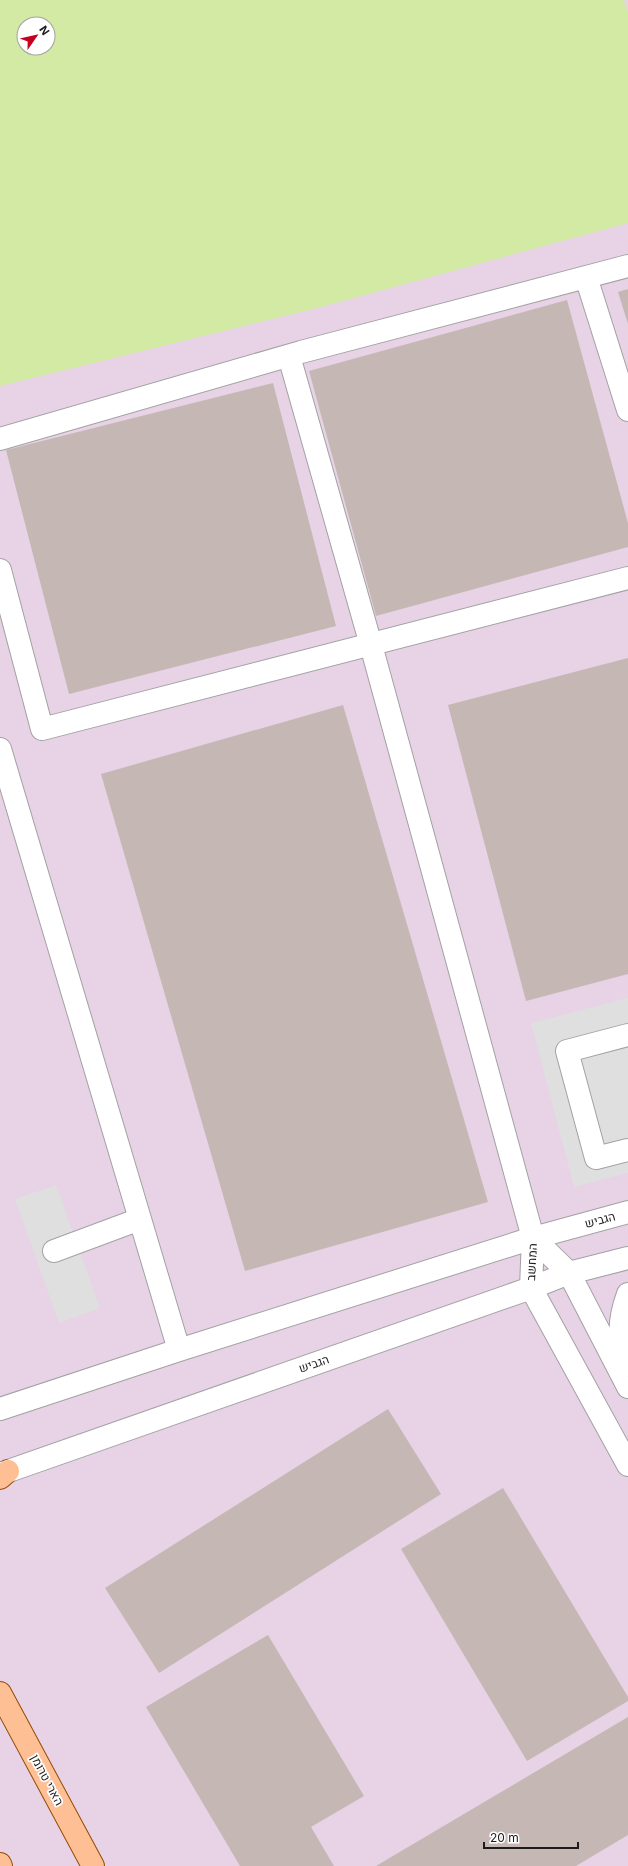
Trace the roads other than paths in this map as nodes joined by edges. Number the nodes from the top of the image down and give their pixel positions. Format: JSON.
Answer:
{"nodes":[{"id":1,"x":628,"y":266,"type":"edge"},
{"id":2,"x":586,"y":277,"type":"junction"},
{"id":3,"x":289,"y":356,"type":"junction"},
{"id":4,"x":628,"y":410,"type":"edge"},
{"id":5,"x":0,"y":439,"type":"edge"},
{"id":6,"x":0,"y":570,"type":"edge"},
{"id":7,"x":628,"y":578,"type":"edge"},
{"id":8,"x":371,"y":645,"type":"junction"},
{"id":9,"x":0,"y":749,"type":"edge"},
{"id":10,"x":628,"y":1035,"type":"edge"},
{"id":11,"x":628,"y":1150,"type":"edge"},
{"id":12,"x":628,"y":1212,"type":"edge"},
{"id":13,"x":140,"y":1219,"type":"junction"},
{"id":14,"x":533,"y":1238,"type":"junction"},
{"id":15,"x":54,"y":1251,"type":"dead end"},
{"id":16,"x":628,"y":1258,"type":"edge"},
{"id":17,"x":569,"y":1273,"type":"junction"},
{"id":18,"x":531,"y":1288,"type":"junction"},
{"id":19,"x":628,"y":1294,"type":"edge"},
{"id":20,"x":179,"y":1350,"type":"junction"},
{"id":21,"x":628,"y":1383,"type":"edge"},
{"id":22,"x":628,"y":1387,"type":"edge"},
{"id":23,"x":0,"y":1409,"type":"edge"},
{"id":24,"x":628,"y":1464,"type":"edge"},
{"id":25,"x":3,"y":1474,"type":"edge"},
{"id":26,"x":0,"y":1693,"type":"edge"},
{"id":27,"x":93,"y":1866,"type":"edge"}],
"edges":[{"from":1,"to":2,"type":"street"},
{"from":2,"to":3,"type":"street"},
{"from":2,"to":4,"type":"street"},
{"from":3,"to":5,"type":"street"},
{"from":3,"to":8,"type":"street"},
{"from":6,"to":8,"type":"street"},
{"from":7,"to":8,"type":"street"},
{"from":8,"to":14,"type":"street"},
{"from":9,"to":13,"type":"street"},
{"from":10,"to":11,"type":"street"},
{"from":12,"to":14,"type":"street","name":"הגביש"},
{"from":13,"to":15,"type":"street"},
{"from":13,"to":20,"type":"street"},
{"from":14,"to":17,"type":"street","name":"המחשב"},
{"from":14,"to":18,"type":"street","name":"המחשב"},
{"from":14,"to":20,"type":"street","name":"הגביש"},
{"from":16,"to":17,"type":"street","name":"הגביש"},
{"from":17,"to":18,"type":"street","name":"הגביש"},
{"from":17,"to":22,"type":"street","name":"המחשב"},
{"from":18,"to":24,"type":"street","name":"המחשב"},
{"from":18,"to":25,"type":"street","name":"הגביש"},
{"from":19,"to":21,"type":"street"},
{"from":20,"to":23,"type":"street","name":"הגביש"},
{"from":26,"to":27,"type":"main road","name":"הארי טרומן"}]}
